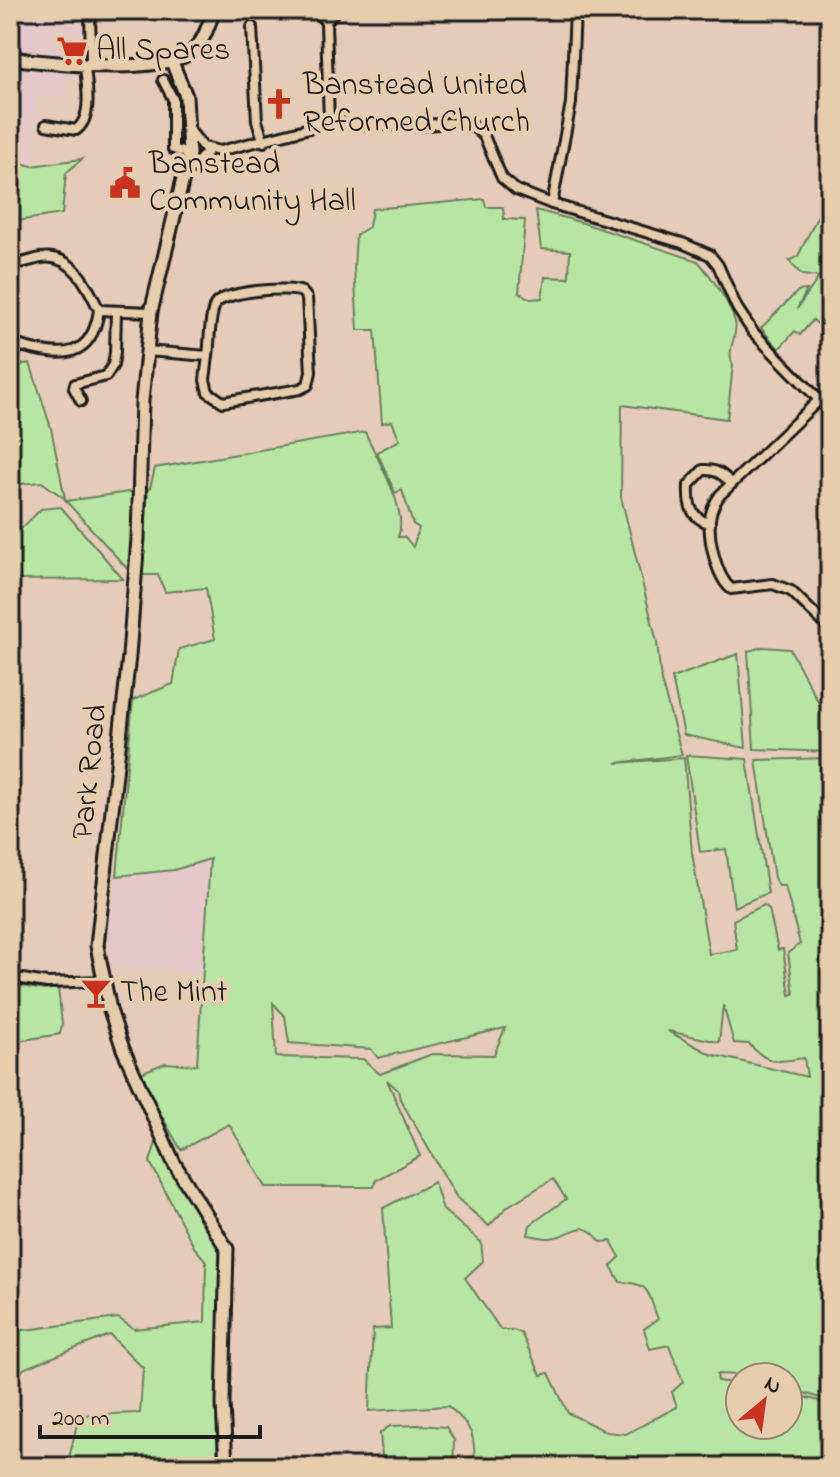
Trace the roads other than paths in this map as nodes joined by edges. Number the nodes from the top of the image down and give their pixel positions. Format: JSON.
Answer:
{"nodes":[{"id":1,"x":90,"y":10,"type":"edge"},
{"id":2,"x":214,"y":10,"type":"edge"},
{"id":3,"x":315,"y":10,"type":"edge"},
{"id":4,"x":336,"y":10,"type":"edge"},
{"id":5,"x":575,"y":10,"type":"edge"},
{"id":6,"x":326,"y":22,"type":"junction"},
{"id":7,"x":252,"y":27,"type":"dead end"},
{"id":8,"x":10,"y":58,"type":"edge"},
{"id":9,"x":172,"y":62,"type":"junction"},
{"id":10,"x":88,"y":64,"type":"junction"},
{"id":11,"x":163,"y":80,"type":"dead end"},
{"id":12,"x":180,"y":97,"type":"junction"},
{"id":13,"x":329,"y":123,"type":"junction"},
{"id":14,"x":46,"y":125,"type":"dead end"},
{"id":15,"x":190,"y":131,"type":"junction"},
{"id":16,"x":264,"y":142,"type":"junction"},
{"id":17,"x":209,"y":150,"type":"junction"},
{"id":18,"x":189,"y":154,"type":"junction"},
{"id":19,"x":185,"y":175,"type":"junction"},
{"id":20,"x":552,"y":204,"type":"junction"},
{"id":21,"x":10,"y":262,"type":"edge"},
{"id":22,"x":99,"y":310,"type":"junction"},
{"id":23,"x":116,"y":311,"type":"junction"},
{"id":24,"x":151,"y":312,"type":"junction"},
{"id":25,"x":147,"y":351,"type":"junction"},
{"id":26,"x":14,"y":353,"type":"dead end"},
{"id":27,"x":208,"y":356,"type":"junction"},
{"id":28,"x":819,"y":400,"type":"junction"},
{"id":29,"x":81,"y":401,"type":"dead end"},
{"id":30,"x":830,"y":411,"type":"edge"},
{"id":31,"x":731,"y":483,"type":"junction"},
{"id":32,"x":710,"y":524,"type":"junction"},
{"id":33,"x":830,"y":629,"type":"edge"},
{"id":34,"x":10,"y":977,"type":"edge"},
{"id":35,"x":102,"y":981,"type":"junction"},
{"id":36,"x":226,"y":1467,"type":"edge"}],
"edges":[{"from":1,"to":10,"type":"street"},
{"from":2,"to":9,"type":"street"},
{"from":3,"to":6,"type":"street"},
{"from":4,"to":6,"type":"street"},
{"from":5,"to":20,"type":"street"},
{"from":6,"to":13,"type":"street"},
{"from":7,"to":16,"type":"street"},
{"from":8,"to":10,"type":"street"},
{"from":9,"to":10,"type":"street"},
{"from":9,"to":12,"type":"street","name":"Park Road"},
{"from":10,"to":14,"type":"street"},
{"from":11,"to":12,"type":"street"},
{"from":12,"to":15,"type":"street","name":"Park Road"},
{"from":12,"to":18,"type":"street"},
{"from":13,"to":16,"type":"street"},
{"from":13,"to":20,"type":"street"},
{"from":15,"to":17,"type":"street"},
{"from":15,"to":18,"type":"street","name":"Park Road"},
{"from":16,"to":17,"type":"street"},
{"from":17,"to":19,"type":"street"},
{"from":18,"to":19,"type":"street","name":"Park Road"},
{"from":19,"to":24,"type":"street","name":"Park Road"},
{"from":20,"to":28,"type":"street"},
{"from":21,"to":22,"type":"street"},
{"from":22,"to":23,"type":"street"},
{"from":22,"to":26,"type":"street"},
{"from":23,"to":24,"type":"street"},
{"from":23,"to":29,"type":"street"},
{"from":24,"to":25,"type":"street","name":"Park Road"},
{"from":25,"to":27,"type":"street"},
{"from":25,"to":35,"type":"street","name":"Park Road"},
{"from":27,"to":27,"type":"street"},
{"from":28,"to":30,"type":"street"},
{"from":28,"to":31,"type":"street"},
{"from":31,"to":32,"type":"street"},
{"from":31,"to":32,"type":"street"},
{"from":32,"to":33,"type":"street"},
{"from":34,"to":35,"type":"street"},
{"from":35,"to":36,"type":"street","name":"Park Road"}]}
